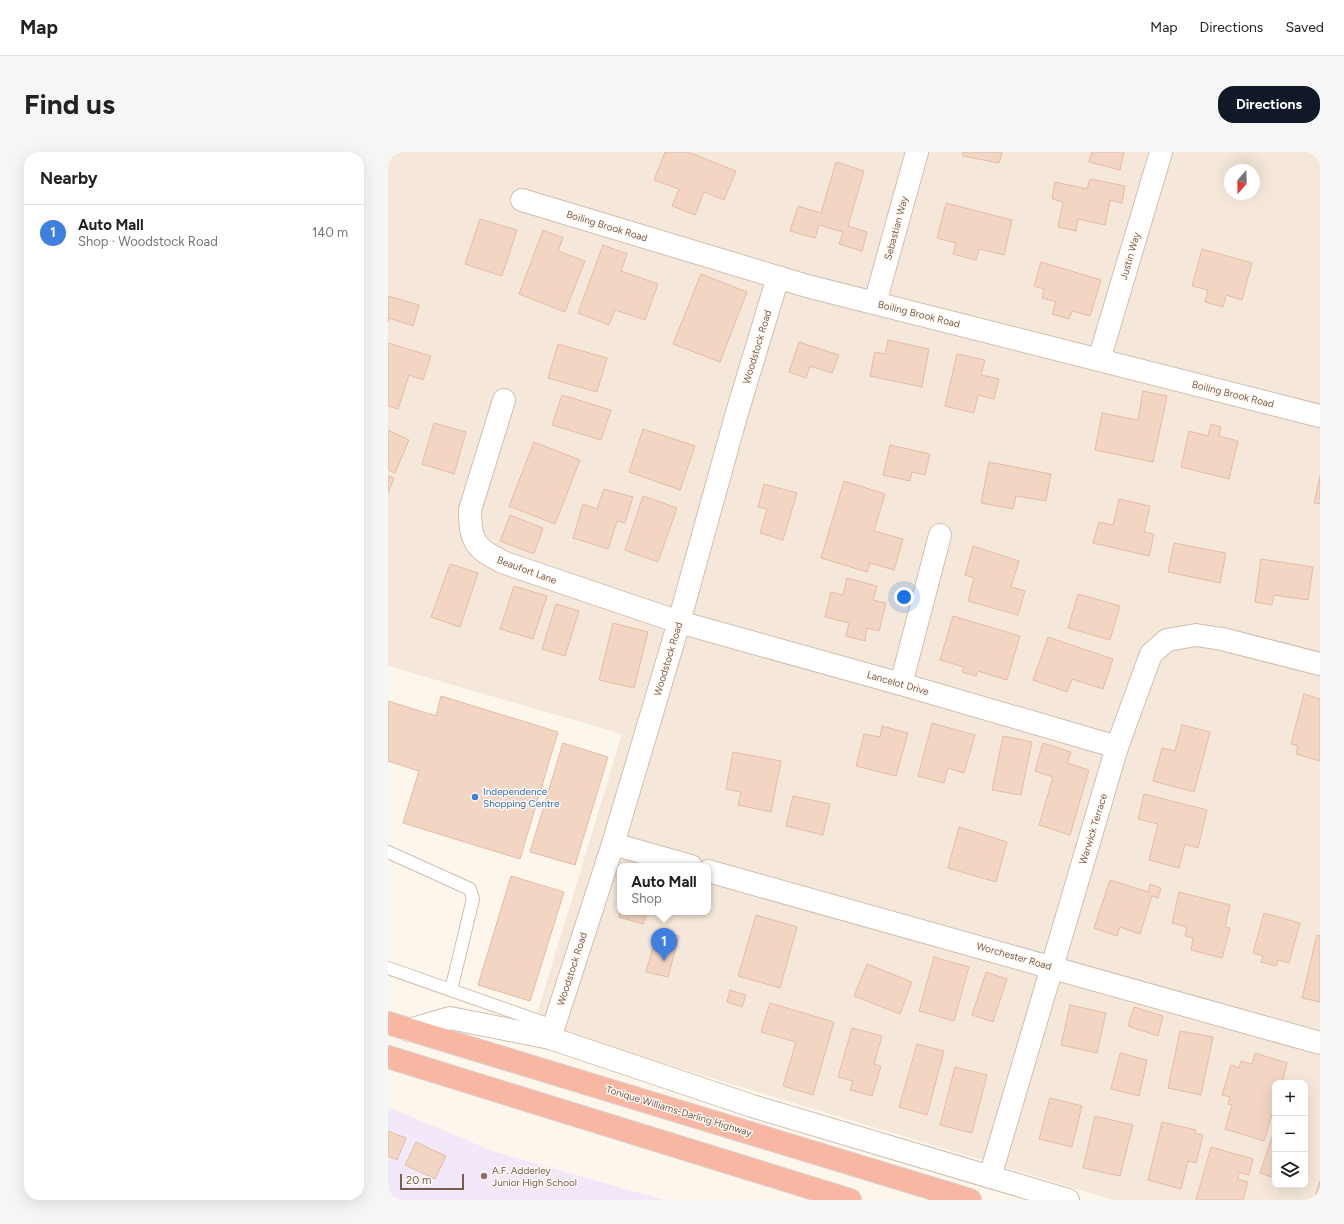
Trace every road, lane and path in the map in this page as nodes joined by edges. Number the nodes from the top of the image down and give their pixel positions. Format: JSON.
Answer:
{"nodes":[{"id":1,"x":916,"y":152,"type":"edge"},
{"id":2,"x":1160,"y":152,"type":"edge"},
{"id":3,"x":522,"y":200,"type":"dead end"},
{"id":4,"x":778,"y":277,"type":"junction"},
{"id":5,"x":875,"y":303,"type":"junction"},
{"id":6,"x":1099,"y":360,"type":"junction"},
{"id":7,"x":504,"y":400,"type":"dead end"},
{"id":8,"x":1320,"y":416,"type":"edge"},
{"id":9,"x":940,"y":535,"type":"dead end"},
{"id":10,"x":679,"y":622,"type":"junction"},
{"id":11,"x":1320,"y":664,"type":"edge"},
{"id":12,"x":901,"y":684,"type":"junction"},
{"id":13,"x":1117,"y":747,"type":"junction"},
{"id":14,"x":613,"y":844,"type":"junction"},
{"id":15,"x":388,"y":852,"type":"edge"},
{"id":16,"x":680,"y":863,"type":"edge"},
{"id":17,"x":711,"y":872,"type":"edge"},
{"id":18,"x":1052,"y":967,"type":"junction"},
{"id":19,"x":388,"y":968,"type":"edge"},
{"id":20,"x":451,"y":990,"type":"junction"},
{"id":21,"x":388,"y":1023,"type":"edge"},
{"id":22,"x":409,"y":1030,"type":"junction"},
{"id":23,"x":552,"y":1032,"type":"junction"},
{"id":24,"x":1320,"y":1043,"type":"edge"},
{"id":25,"x":388,"y":1058,"type":"edge"},
{"id":26,"x":990,"y":1177,"type":"junction"},
{"id":27,"x":850,"y":1200,"type":"edge"},
{"id":28,"x":970,"y":1200,"type":"edge"},
{"id":29,"x":1068,"y":1200,"type":"edge"}],
"edges":[{"from":1,"to":5,"type":"street","name":"Sebastian Way"},
{"from":2,"to":6,"type":"street","name":"Justin Way"},
{"from":3,"to":4,"type":"street","name":"Boiling Brook Road"},
{"from":4,"to":5,"type":"street","name":"Boiling Brook Road"},
{"from":4,"to":10,"type":"street","name":"Woodstock Road"},
{"from":5,"to":6,"type":"street","name":"Boiling Brook Road"},
{"from":6,"to":8,"type":"street","name":"Boiling Brook Road"},
{"from":7,"to":10,"type":"street","name":"Beaufort Lane"},
{"from":9,"to":12,"type":"street"},
{"from":10,"to":12,"type":"street","name":"Lancelot Drive"},
{"from":10,"to":14,"type":"street","name":"Woodstock Road"},
{"from":11,"to":13,"type":"street","name":"Warwick Terrace"},
{"from":12,"to":13,"type":"street","name":"Lancelot Drive"},
{"from":13,"to":18,"type":"street","name":"Warwick Terrace"},
{"from":14,"to":16,"type":"street"},
{"from":14,"to":23,"type":"street","name":"Woodstock Road"},
{"from":15,"to":20,"type":"lane"},
{"from":17,"to":18,"type":"street","name":"Worchester Road"},
{"from":18,"to":24,"type":"street","name":"Worchester Road"},
{"from":18,"to":26,"type":"street","name":"Warwick Terrace"},
{"from":19,"to":20,"type":"lane"},
{"from":20,"to":23,"type":"lane"},
{"from":21,"to":22,"type":"highway","name":"Tonique Williams-Darling Highway"},
{"from":22,"to":23,"type":"street"},
{"from":22,"to":28,"type":"highway","name":"Tonique Williams-Darling Highway"},
{"from":23,"to":26,"type":"street"},
{"from":25,"to":27,"type":"highway"},
{"from":26,"to":29,"type":"street"}]}
